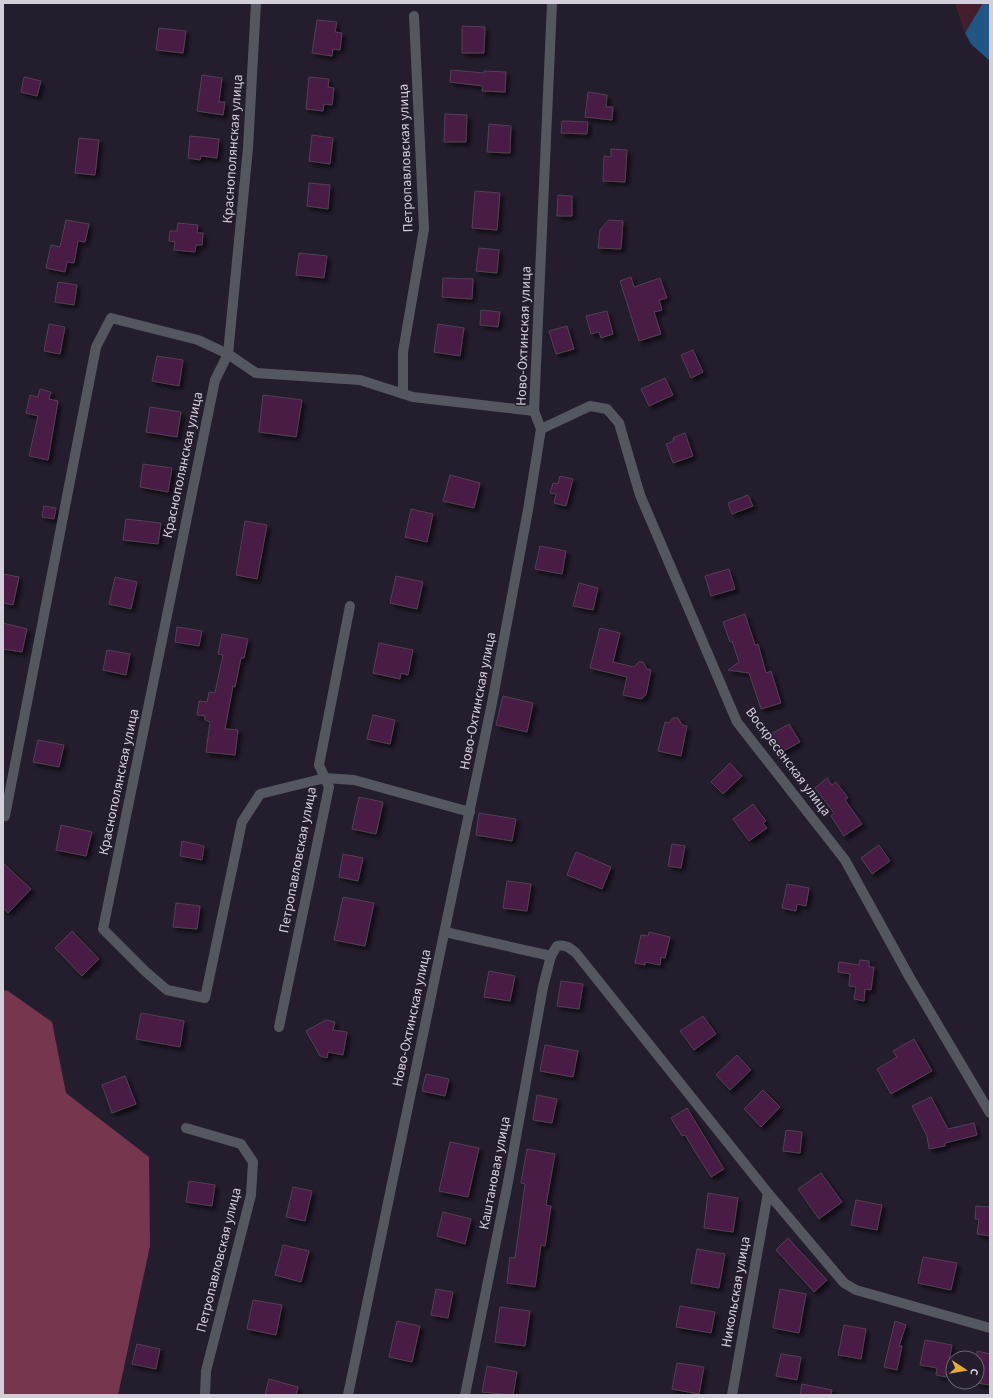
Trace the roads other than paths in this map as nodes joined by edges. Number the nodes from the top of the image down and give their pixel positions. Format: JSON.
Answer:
{"nodes":[{"id":1,"x":256,"y":3,"type":"edge"},
{"id":2,"x":552,"y":3,"type":"edge"},
{"id":3,"x":414,"y":16,"type":"dead end"},
{"id":4,"x":228,"y":354,"type":"junction"},
{"id":5,"x":403,"y":394,"type":"junction"},
{"id":6,"x":534,"y":411,"type":"junction"},
{"id":7,"x":540,"y":429,"type":"junction"},
{"id":8,"x":350,"y":606,"type":"dead end"},
{"id":9,"x":325,"y":778,"type":"junction"},
{"id":10,"x":470,"y":812,"type":"junction"},
{"id":11,"x":5,"y":816,"type":"dead end"},
{"id":12,"x":445,"y":932,"type":"junction"},
{"id":13,"x":551,"y":956,"type":"junction"},
{"id":14,"x":279,"y":1026,"type":"dead end"},
{"id":15,"x":990,"y":1113,"type":"edge"},
{"id":16,"x":186,"y":1128,"type":"dead end"},
{"id":17,"x":768,"y":1193,"type":"junction"},
{"id":18,"x":990,"y":1328,"type":"edge"},
{"id":19,"x":205,"y":1395,"type":"edge"},
{"id":20,"x":348,"y":1395,"type":"edge"},
{"id":21,"x":465,"y":1395,"type":"edge"},
{"id":22,"x":732,"y":1395,"type":"edge"}],
"edges":[{"from":1,"to":4,"type":"street","name":"Краснополянская улица"},
{"from":2,"to":6,"type":"street","name":"Ново-Охтинская улица"},
{"from":3,"to":5,"type":"street","name":"Петропавловская улица"},
{"from":4,"to":5,"type":"street"},
{"from":4,"to":9,"type":"street","name":"Краснополянская улица"},
{"from":4,"to":11,"type":"street"},
{"from":5,"to":6,"type":"street"},
{"from":6,"to":7,"type":"street","name":"Ново-Охтинская улица"},
{"from":7,"to":10,"type":"street","name":"Ново-Охтинская улица"},
{"from":7,"to":15,"type":"street","name":"Воскресенская улица"},
{"from":8,"to":9,"type":"street","name":"Петропавловская улица"},
{"from":9,"to":10,"type":"street"},
{"from":9,"to":14,"type":"street","name":"Петропавловская улица"},
{"from":10,"to":12,"type":"street","name":"Ново-Охтинская улица"},
{"from":12,"to":13,"type":"street"},
{"from":12,"to":20,"type":"street","name":"Ново-Охтинская улица"},
{"from":13,"to":17,"type":"street"},
{"from":13,"to":21,"type":"street","name":"Каштановая улица"},
{"from":16,"to":19,"type":"street","name":"Петропавловская улица"},
{"from":17,"to":18,"type":"street"},
{"from":17,"to":22,"type":"street","name":"Никольская улица"}]}
